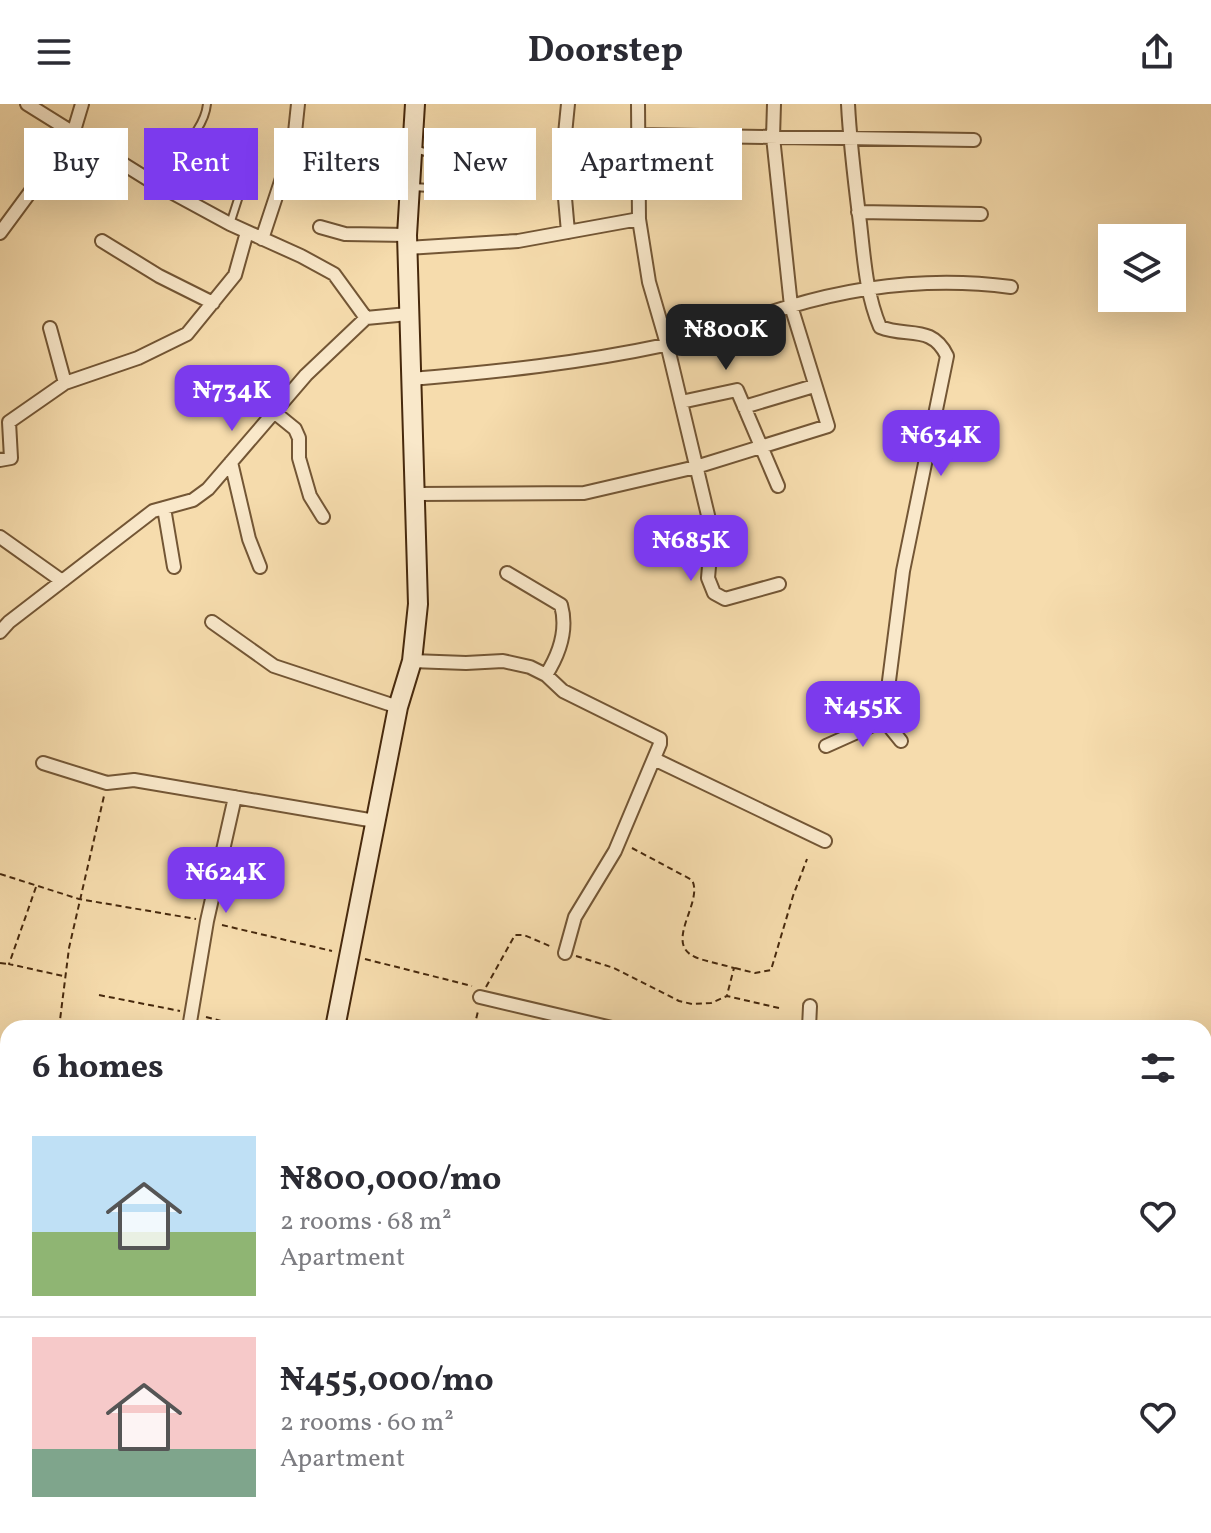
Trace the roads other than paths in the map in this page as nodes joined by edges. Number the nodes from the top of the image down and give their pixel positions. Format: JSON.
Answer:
{"nodes":[{"id":1,"x":27,"y":104,"type":"edge"},
{"id":2,"x":82,"y":104,"type":"edge"},
{"id":3,"x":207,"y":104,"type":"edge"},
{"id":4,"x":298,"y":104,"type":"edge"},
{"id":5,"x":415,"y":104,"type":"edge"},
{"id":6,"x":568,"y":104,"type":"edge"},
{"id":7,"x":638,"y":104,"type":"edge"},
{"id":8,"x":774,"y":104,"type":"edge"},
{"id":9,"x":848,"y":104,"type":"edge"},
{"id":10,"x":64,"y":128,"type":"edge"},
{"id":11,"x":75,"y":128,"type":"edge"},
{"id":12,"x":197,"y":128,"type":"edge"},
{"id":13,"x":637,"y":128,"type":"edge"},
{"id":14,"x":742,"y":137,"type":"edge"},
{"id":15,"x":773,"y":137,"type":"junction"},
{"id":16,"x":849,"y":138,"type":"junction"},
{"id":17,"x":974,"y":140,"type":"dead end"},
{"id":18,"x":412,"y":149,"type":"junction"},
{"id":19,"x":409,"y":187,"type":"junction"},
{"id":20,"x":24,"y":200,"type":"edge"},
{"id":21,"x":186,"y":200,"type":"edge"},
{"id":22,"x":238,"y":200,"type":"edge"},
{"id":23,"x":639,"y":200,"type":"edge"},
{"id":24,"x":858,"y":212,"type":"junction"},
{"id":25,"x":981,"y":214,"type":"dead end"},
{"id":26,"x":639,"y":219,"type":"junction"},
{"id":27,"x":230,"y":224,"type":"junction"},
{"id":28,"x":320,"y":227,"type":"dead end"},
{"id":29,"x":247,"y":232,"type":"junction"},
{"id":30,"x":568,"y":232,"type":"junction"},
{"id":31,"x":0,"y":233,"type":"edge"},
{"id":32,"x":262,"y":239,"type":"junction"},
{"id":33,"x":102,"y":241,"type":"dead end"},
{"id":34,"x":407,"y":241,"type":"junction"},
{"id":35,"x":1011,"y":287,"type":"dead end"},
{"id":36,"x":867,"y":288,"type":"junction"},
{"id":37,"x":213,"y":303,"type":"junction"},
{"id":38,"x":791,"y":306,"type":"junction"},
{"id":39,"x":408,"y":314,"type":"junction"},
{"id":40,"x":366,"y":318,"type":"junction"},
{"id":41,"x":50,"y":328,"type":"dead end"},
{"id":42,"x":667,"y":344,"type":"junction"},
{"id":43,"x":411,"y":379,"type":"junction"},
{"id":44,"x":65,"y":383,"type":"junction"},
{"id":45,"x":814,"y":386,"type":"junction"},
{"id":46,"x":681,"y":402,"type":"junction"},
{"id":47,"x":744,"y":407,"type":"junction"},
{"id":48,"x":274,"y":412,"type":"junction"},
{"id":49,"x":761,"y":447,"type":"junction"},
{"id":50,"x":0,"y":460,"type":"edge"},
{"id":51,"x":231,"y":462,"type":"junction"},
{"id":52,"x":696,"y":467,"type":"junction"},
{"id":53,"x":778,"y":486,"type":"dead end"},
{"id":54,"x":416,"y":494,"type":"junction"},
{"id":55,"x":164,"y":508,"type":"junction"},
{"id":56,"x":323,"y":517,"type":"dead end"},
{"id":57,"x":0,"y":537,"type":"edge"},
{"id":58,"x":174,"y":567,"type":"dead end"},
{"id":59,"x":260,"y":567,"type":"dead end"},
{"id":60,"x":507,"y":573,"type":"dead end"},
{"id":61,"x":62,"y":581,"type":"junction"},
{"id":62,"x":779,"y":584,"type":"dead end"},
{"id":63,"x":212,"y":622,"type":"dead end"},
{"id":64,"x":3,"y":623,"type":"edge"},
{"id":65,"x":412,"y":661,"type":"junction"},
{"id":66,"x":546,"y":675,"type":"junction"},
{"id":67,"x":398,"y":707,"type":"junction"},
{"id":68,"x":884,"y":720,"type":"junction"},
{"id":69,"x":901,"y":741,"type":"dead end"},
{"id":70,"x":826,"y":746,"type":"dead end"},
{"id":71,"x":654,"y":759,"type":"junction"},
{"id":72,"x":43,"y":763,"type":"dead end"},
{"id":73,"x":235,"y":797,"type":"junction"},
{"id":74,"x":375,"y":821,"type":"junction"},
{"id":75,"x":825,"y":841,"type":"dead end"},
{"id":76,"x":565,"y":953,"type":"road end"},
{"id":77,"x":480,"y":997,"type":"road end"},
{"id":78,"x":810,"y":1006,"type":"dead end"},
{"id":79,"x":191,"y":1020,"type":"edge"},
{"id":80,"x":337,"y":1020,"type":"edge"},
{"id":81,"x":578,"y":1020,"type":"edge"},
{"id":82,"x":809,"y":1020,"type":"edge"}],
"edges":[{"from":1,"to":10,"type":"street"},
{"from":2,"to":11,"type":"street"},
{"from":3,"to":12,"type":"lane"},
{"from":4,"to":32,"type":"street"},
{"from":5,"to":18,"type":"main road"},
{"from":6,"to":30,"type":"street"},
{"from":7,"to":13,"type":"street"},
{"from":8,"to":15,"type":"street"},
{"from":9,"to":16,"type":"street"},
{"from":14,"to":15,"type":"street"},
{"from":15,"to":16,"type":"street"},
{"from":15,"to":38,"type":"street"},
{"from":16,"to":17,"type":"street"},
{"from":16,"to":24,"type":"street"},
{"from":18,"to":19,"type":"main road"},
{"from":18,"to":19,"type":"lane"},
{"from":19,"to":34,"type":"main road"},
{"from":20,"to":31,"type":"street"},
{"from":21,"to":27,"type":"street"},
{"from":22,"to":27,"type":"lane"},
{"from":23,"to":26,"type":"street"},
{"from":24,"to":25,"type":"street"},
{"from":24,"to":36,"type":"street"},
{"from":26,"to":30,"type":"street"},
{"from":26,"to":42,"type":"street"},
{"from":27,"to":29,"type":"street"},
{"from":28,"to":34,"type":"street"},
{"from":29,"to":32,"type":"street"},
{"from":29,"to":37,"type":"street"},
{"from":30,"to":34,"type":"street"},
{"from":32,"to":40,"type":"street"},
{"from":33,"to":37,"type":"street"},
{"from":34,"to":39,"type":"main road"},
{"from":35,"to":36,"type":"street"},
{"from":36,"to":38,"type":"street"},
{"from":36,"to":68,"type":"street"},
{"from":37,"to":44,"type":"street"},
{"from":38,"to":42,"type":"street"},
{"from":38,"to":45,"type":"street"},
{"from":39,"to":40,"type":"street"},
{"from":39,"to":43,"type":"main road"},
{"from":40,"to":48,"type":"street"},
{"from":41,"to":44,"type":"street"},
{"from":42,"to":43,"type":"street"},
{"from":42,"to":46,"type":"street"},
{"from":43,"to":54,"type":"main road"},
{"from":44,"to":50,"type":"street"},
{"from":45,"to":47,"type":"street"},
{"from":45,"to":49,"type":"street"},
{"from":46,"to":47,"type":"street"},
{"from":46,"to":52,"type":"street"},
{"from":47,"to":49,"type":"street"},
{"from":48,"to":51,"type":"street"},
{"from":48,"to":56,"type":"street"},
{"from":49,"to":52,"type":"street"},
{"from":49,"to":53,"type":"street"},
{"from":51,"to":55,"type":"street"},
{"from":51,"to":59,"type":"street"},
{"from":52,"to":54,"type":"street"},
{"from":52,"to":62,"type":"street"},
{"from":54,"to":65,"type":"main road"},
{"from":55,"to":58,"type":"street"},
{"from":55,"to":61,"type":"street"},
{"from":57,"to":61,"type":"street"},
{"from":60,"to":66,"type":"street"},
{"from":61,"to":64,"type":"street"},
{"from":63,"to":67,"type":"street"},
{"from":65,"to":66,"type":"street"},
{"from":65,"to":67,"type":"main road"},
{"from":66,"to":71,"type":"street"},
{"from":67,"to":74,"type":"main road"},
{"from":68,"to":69,"type":"street"},
{"from":68,"to":70,"type":"street"},
{"from":71,"to":75,"type":"street"},
{"from":71,"to":76,"type":"street"},
{"from":72,"to":73,"type":"street"},
{"from":73,"to":74,"type":"street"},
{"from":73,"to":79,"type":"street"},
{"from":74,"to":80,"type":"main road"},
{"from":77,"to":81,"type":"street"},
{"from":78,"to":82,"type":"street"}]}
